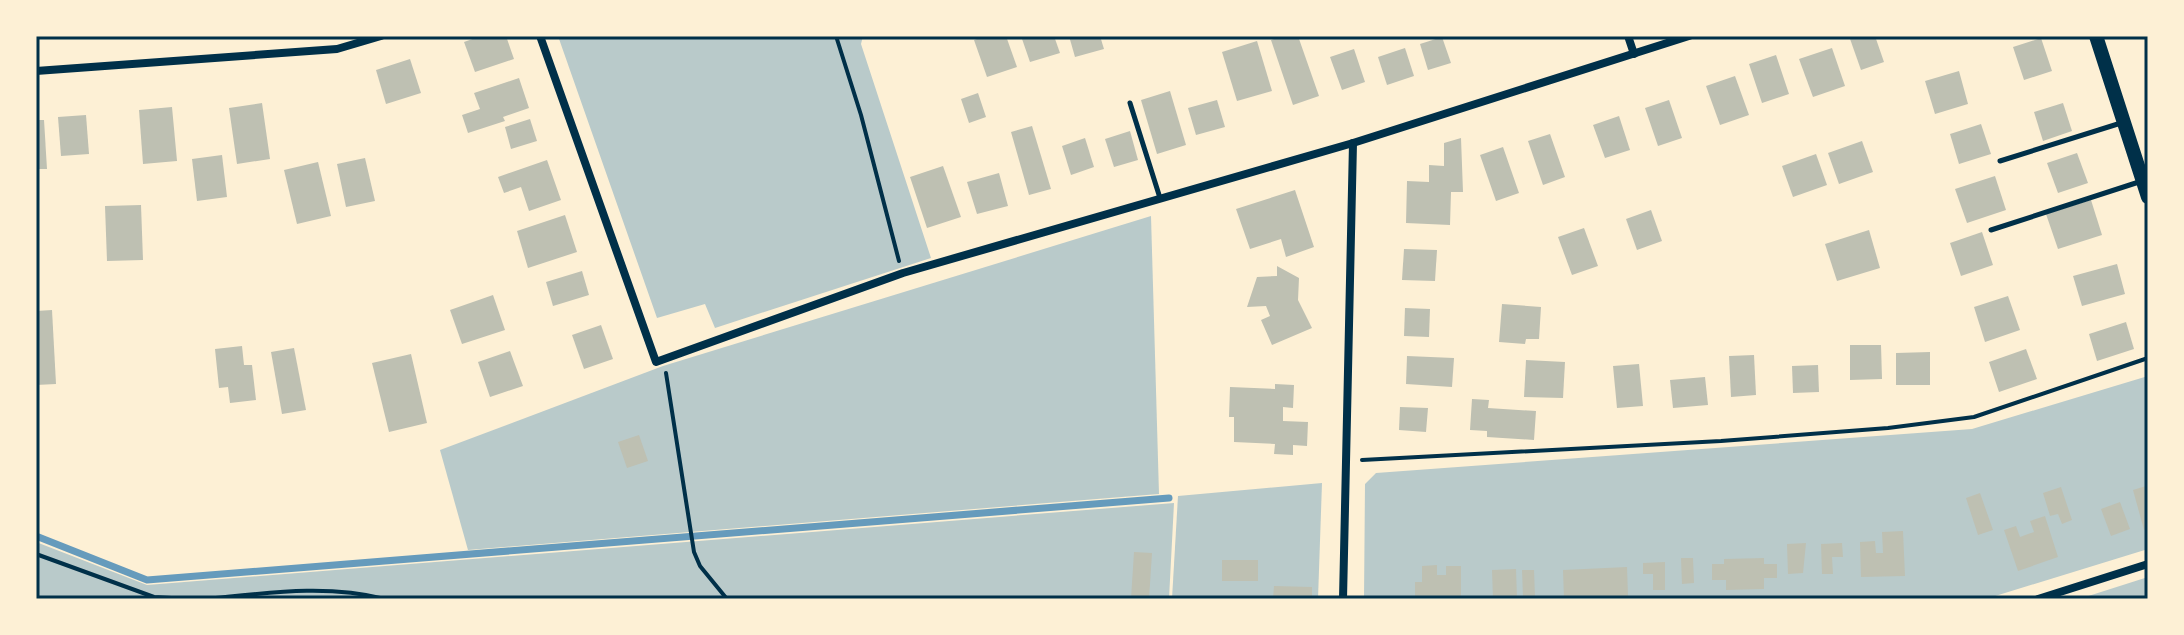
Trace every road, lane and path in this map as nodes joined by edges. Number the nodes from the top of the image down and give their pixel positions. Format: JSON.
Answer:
{"nodes":[{"id":1,"x":381,"y":36,"type":"edge"},
{"id":2,"x":540,"y":36,"type":"edge"},
{"id":3,"x":1628,"y":36,"type":"edge"},
{"id":4,"x":1689,"y":36,"type":"edge"},
{"id":5,"x":2096,"y":36,"type":"edge"},
{"id":6,"x":838,"y":38,"type":"edge"},
{"id":7,"x":1634,"y":54,"type":"junction"},
{"id":8,"x":36,"y":71,"type":"edge"},
{"id":9,"x":1130,"y":103,"type":"dead end"},
{"id":10,"x":2123,"y":122,"type":"junction"},
{"id":11,"x":1353,"y":143,"type":"junction"},
{"id":12,"x":2000,"y":161,"type":"dead end"},
{"id":13,"x":2142,"y":180,"type":"junction"},
{"id":14,"x":2148,"y":197,"type":"edge"},
{"id":15,"x":1160,"y":199,"type":"junction"},
{"id":16,"x":1991,"y":230,"type":"dead end"},
{"id":17,"x":903,"y":273,"type":"junction"},
{"id":18,"x":2148,"y":358,"type":"edge"},
{"id":19,"x":667,"y":375,"type":"dead end"},
{"id":20,"x":1345,"y":461,"type":"junction"},
{"id":21,"x":36,"y":554,"type":"edge"},
{"id":22,"x":2148,"y":564,"type":"edge"},
{"id":23,"x":189,"y":599,"type":"edge"},
{"id":24,"x":207,"y":599,"type":"edge"},
{"id":25,"x":385,"y":599,"type":"edge"},
{"id":26,"x":727,"y":599,"type":"edge"},
{"id":27,"x":1343,"y":599,"type":"edge"},
{"id":28,"x":2038,"y":599,"type":"edge"}],
"edges":[{"from":1,"to":8,"type":"street"},
{"from":2,"to":17,"type":"street"},
{"from":3,"to":7,"type":"street"},
{"from":4,"to":7,"type":"street"},
{"from":5,"to":10,"type":"street"},
{"from":6,"to":17,"type":"path"},
{"from":7,"to":11,"type":"street"},
{"from":9,"to":15,"type":"lane"},
{"from":10,"to":12,"type":"lane"},
{"from":10,"to":13,"type":"street"},
{"from":11,"to":15,"type":"street"},
{"from":11,"to":20,"type":"street"},
{"from":13,"to":14,"type":"street"},
{"from":13,"to":16,"type":"lane"},
{"from":15,"to":17,"type":"street"},
{"from":18,"to":20,"type":"path"},
{"from":19,"to":26,"type":"path"},
{"from":20,"to":27,"type":"street"},
{"from":21,"to":23,"type":"path"},
{"from":22,"to":28,"type":"street"},
{"from":24,"to":25,"type":"path"}]}
